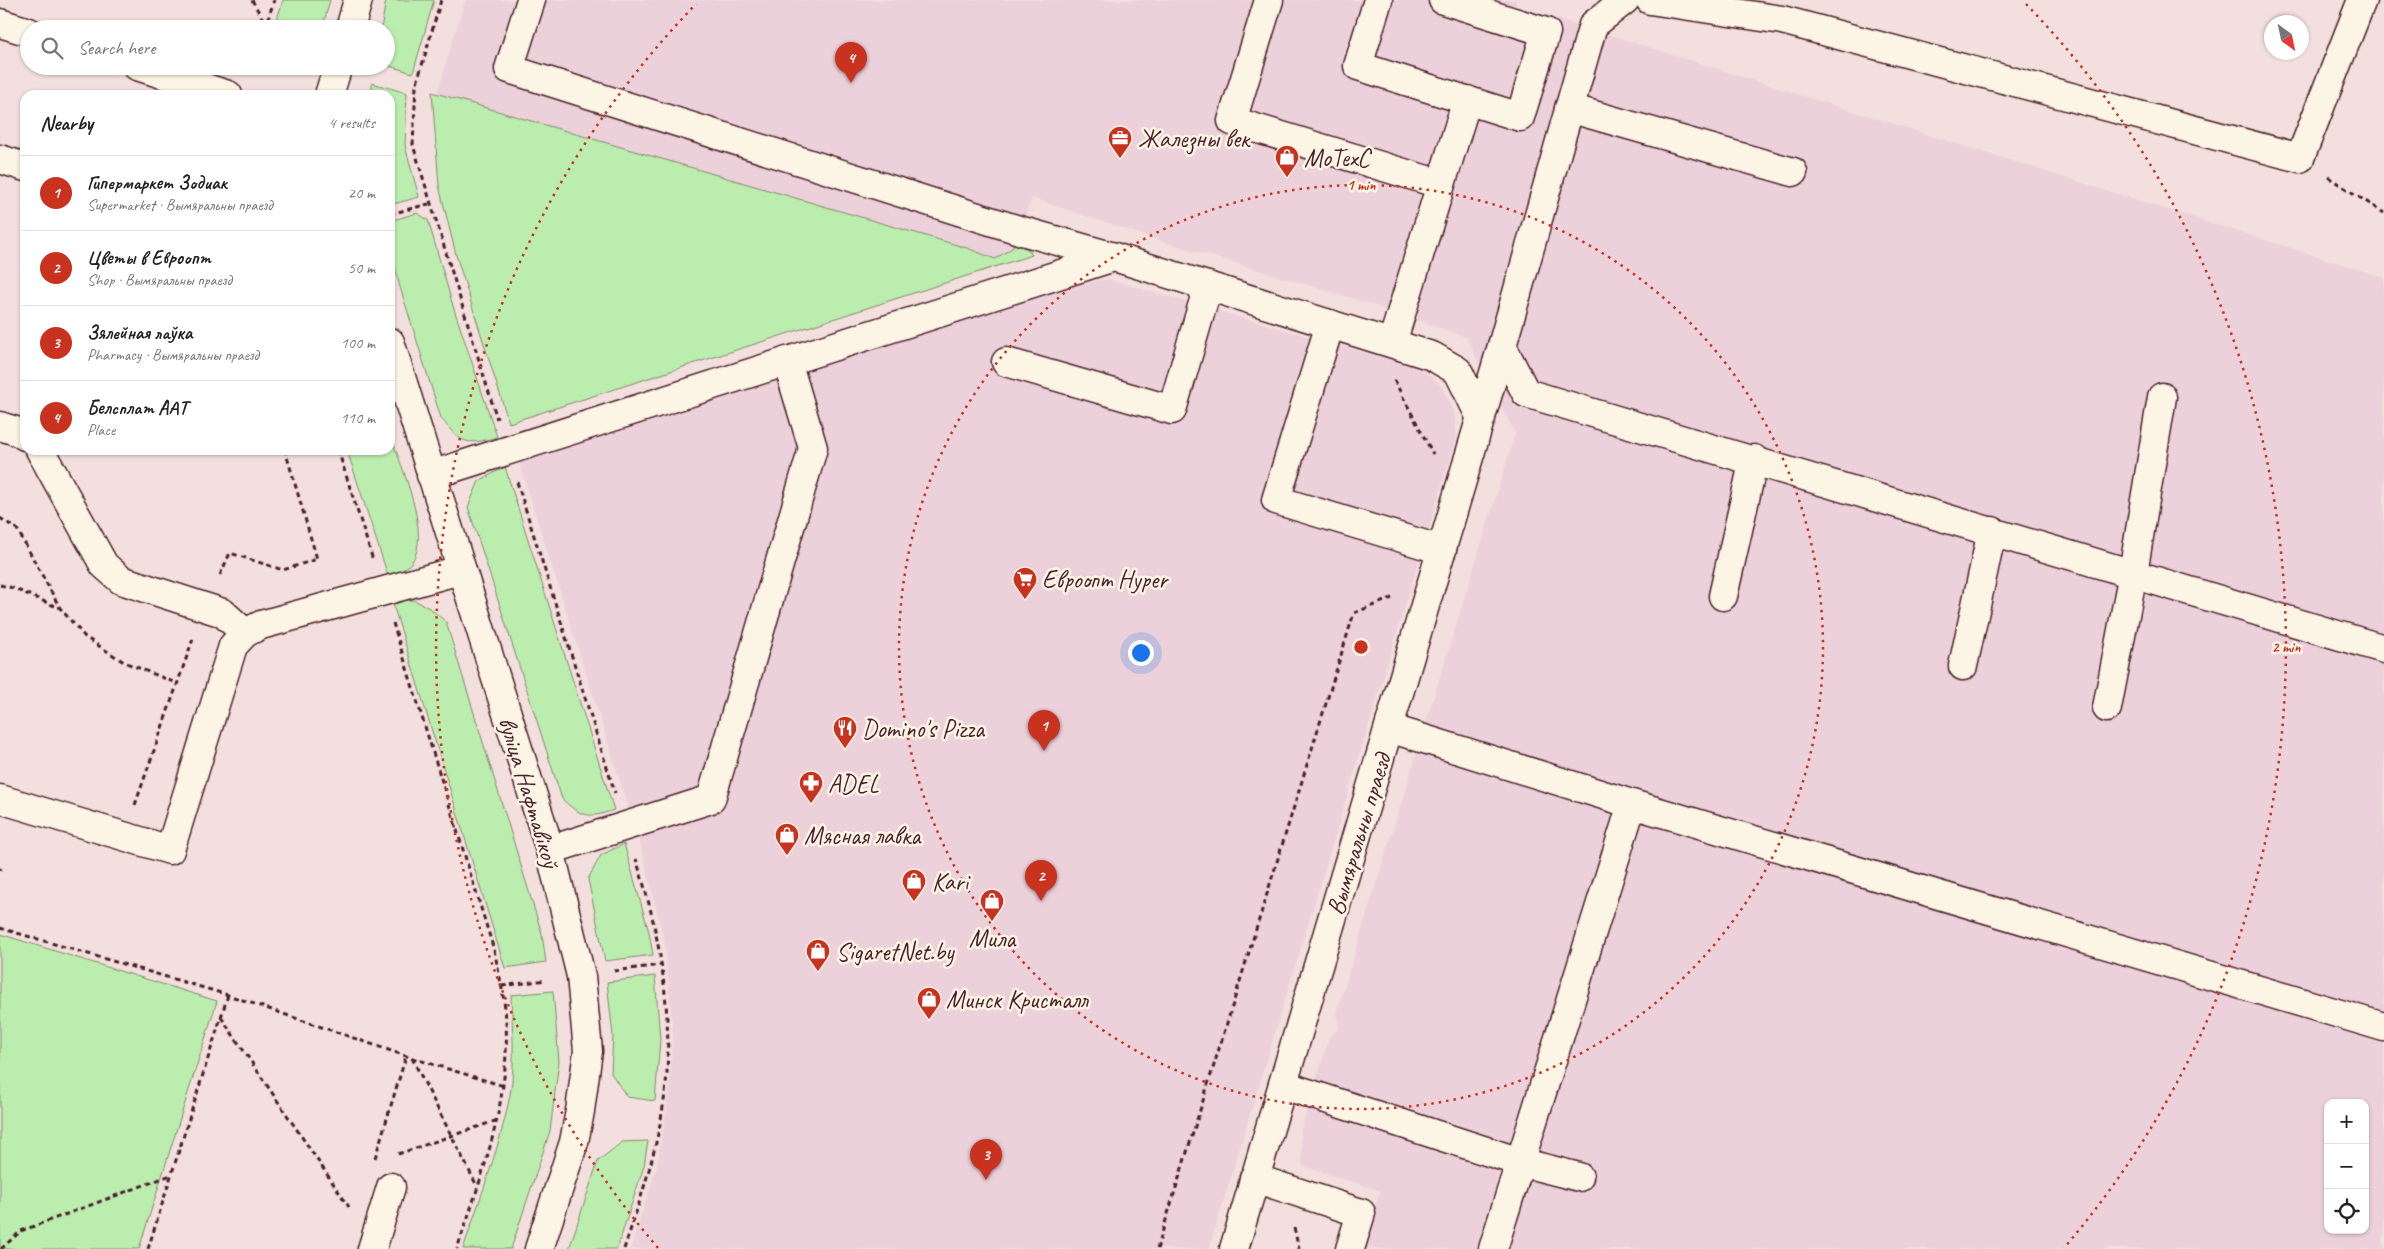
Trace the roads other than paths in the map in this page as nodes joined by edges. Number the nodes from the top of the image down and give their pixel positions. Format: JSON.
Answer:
{"nodes":[{"id":1,"x":358,"y":0,"type":"edge"},
{"id":2,"x":531,"y":0,"type":"edge"},
{"id":3,"x":1269,"y":0,"type":"edge"},
{"id":4,"x":1378,"y":0,"type":"edge"},
{"id":5,"x":1443,"y":0,"type":"edge"},
{"id":6,"x":1625,"y":0,"type":"edge"},
{"id":7,"x":1650,"y":0,"type":"edge"},
{"id":8,"x":2362,"y":0,"type":"edge"},
{"id":9,"x":352,"y":20,"type":"edge"},
{"id":10,"x":0,"y":23,"type":"edge"},
{"id":11,"x":20,"y":29,"type":"edge"},
{"id":12,"x":165,"y":75,"type":"edge"},
{"id":13,"x":336,"y":75,"type":"edge"},
{"id":14,"x":212,"y":90,"type":"edge"},
{"id":15,"x":331,"y":90,"type":"edge"},
{"id":16,"x":1467,"y":100,"type":"junction"},
{"id":17,"x":1569,"y":108,"type":"junction"},
{"id":18,"x":0,"y":160,"type":"edge"},
{"id":19,"x":20,"y":166,"type":"edge"},
{"id":20,"x":1793,"y":172,"type":"dead end"},
{"id":21,"x":1440,"y":184,"type":"junction"},
{"id":22,"x":1114,"y":257,"type":"junction"},
{"id":23,"x":1208,"y":286,"type":"junction"},
{"id":24,"x":1330,"y":324,"type":"junction"},
{"id":25,"x":1392,"y":343,"type":"junction"},
{"id":26,"x":1502,"y":346,"type":"junction"},
{"id":27,"x":395,"y":358,"type":"edge"},
{"id":28,"x":787,"y":361,"type":"junction"},
{"id":29,"x":1006,"y":362,"type":"dead end"},
{"id":30,"x":1458,"y":370,"type":"junction"},
{"id":31,"x":1491,"y":383,"type":"junction"},
{"id":32,"x":1526,"y":393,"type":"junction"},
{"id":33,"x":2162,"y":397,"type":"dead end"},
{"id":34,"x":1481,"y":418,"type":"junction"},
{"id":35,"x":0,"y":426,"type":"edge"},
{"id":36,"x":20,"y":433,"type":"edge"},
{"id":37,"x":43,"y":455,"type":"edge"},
{"id":38,"x":1754,"y":459,"type":"junction"},
{"id":39,"x":431,"y":475,"type":"junction"},
{"id":40,"x":1992,"y":531,"type":"junction"},
{"id":41,"x":1442,"y":550,"type":"junction"},
{"id":42,"x":460,"y":570,"type":"junction"},
{"id":43,"x":2133,"y":573,"type":"junction"},
{"id":44,"x":1723,"y":596,"type":"dead end"},
{"id":45,"x":245,"y":632,"type":"junction"},
{"id":46,"x":2384,"y":649,"type":"edge"},
{"id":47,"x":1963,"y":666,"type":"dead end"},
{"id":48,"x":2107,"y":708,"type":"dead end"},
{"id":49,"x":1389,"y":728,"type":"junction"},
{"id":50,"x":0,"y":799,"type":"edge"},
{"id":51,"x":1632,"y":804,"type":"junction"},
{"id":52,"x":550,"y":850,"type":"junction"},
{"id":53,"x":2384,"y":1027,"type":"edge"},
{"id":54,"x":1283,"y":1085,"type":"junction"},
{"id":55,"x":1520,"y":1162,"type":"junction"},
{"id":56,"x":1579,"y":1177,"type":"dead end"},
{"id":57,"x":1253,"y":1183,"type":"junction"},
{"id":58,"x":392,"y":1187,"type":"dead end"},
{"id":59,"x":372,"y":1249,"type":"edge"},
{"id":60,"x":539,"y":1249,"type":"edge"},
{"id":61,"x":1234,"y":1249,"type":"edge"},
{"id":62,"x":1350,"y":1249,"type":"edge"},
{"id":63,"x":1493,"y":1249,"type":"edge"}],
"edges":[{"from":1,"to":9,"type":"street"},
{"from":2,"to":22,"type":"street"},
{"from":3,"to":21,"type":"street"},
{"from":4,"to":16,"type":"street"},
{"from":5,"to":16,"type":"street"},
{"from":6,"to":17,"type":"street","name":"Вымяральны праезд"},
{"from":7,"to":8,"type":"street"},
{"from":10,"to":11,"type":"street"},
{"from":12,"to":14,"type":"street"},
{"from":13,"to":15,"type":"street"},
{"from":16,"to":21,"type":"street"},
{"from":17,"to":20,"type":"street"},
{"from":17,"to":26,"type":"street","name":"Вымяральны праезд"},
{"from":18,"to":19,"type":"street"},
{"from":21,"to":25,"type":"street"},
{"from":22,"to":23,"type":"street"},
{"from":22,"to":28,"type":"street"},
{"from":23,"to":24,"type":"street"},
{"from":23,"to":29,"type":"street"},
{"from":24,"to":25,"type":"street"},
{"from":24,"to":41,"type":"street"},
{"from":25,"to":30,"type":"street"},
{"from":26,"to":31,"type":"street","name":"Вымяральны праезд"},
{"from":26,"to":32,"type":"street"},
{"from":27,"to":39,"type":"street","name":"вуліца Нафтавікоў"},
{"from":28,"to":39,"type":"street"},
{"from":28,"to":52,"type":"street"},
{"from":30,"to":31,"type":"street"},
{"from":30,"to":34,"type":"street"},
{"from":31,"to":32,"type":"street"},
{"from":31,"to":34,"type":"street","name":"Вымяральны праезд"},
{"from":32,"to":38,"type":"street"},
{"from":33,"to":43,"type":"street"},
{"from":34,"to":41,"type":"street","name":"Вымяральны праезд"},
{"from":35,"to":36,"type":"street"},
{"from":37,"to":45,"type":"street"},
{"from":38,"to":40,"type":"street"},
{"from":38,"to":44,"type":"street"},
{"from":39,"to":42,"type":"street","name":"вуліца Нафтавікоў"},
{"from":40,"to":43,"type":"street"},
{"from":40,"to":47,"type":"street"},
{"from":41,"to":49,"type":"street","name":"Вымяральны праезд"},
{"from":42,"to":45,"type":"street"},
{"from":42,"to":52,"type":"street","name":"вуліца Нафтавікоў"},
{"from":43,"to":46,"type":"street"},
{"from":43,"to":48,"type":"street"},
{"from":45,"to":50,"type":"street"},
{"from":49,"to":51,"type":"street"},
{"from":49,"to":54,"type":"street","name":"Вымяральны праезд"},
{"from":51,"to":53,"type":"street"},
{"from":51,"to":55,"type":"street"},
{"from":52,"to":60,"type":"street","name":"вуліца Нафтавікоў"},
{"from":54,"to":55,"type":"street"},
{"from":54,"to":57,"type":"street","name":"Вымяральны праезд"},
{"from":55,"to":56,"type":"street"},
{"from":55,"to":63,"type":"street"},
{"from":57,"to":61,"type":"street","name":"Вымяральны праезд"},
{"from":57,"to":62,"type":"street"},
{"from":58,"to":59,"type":"street"}]}
